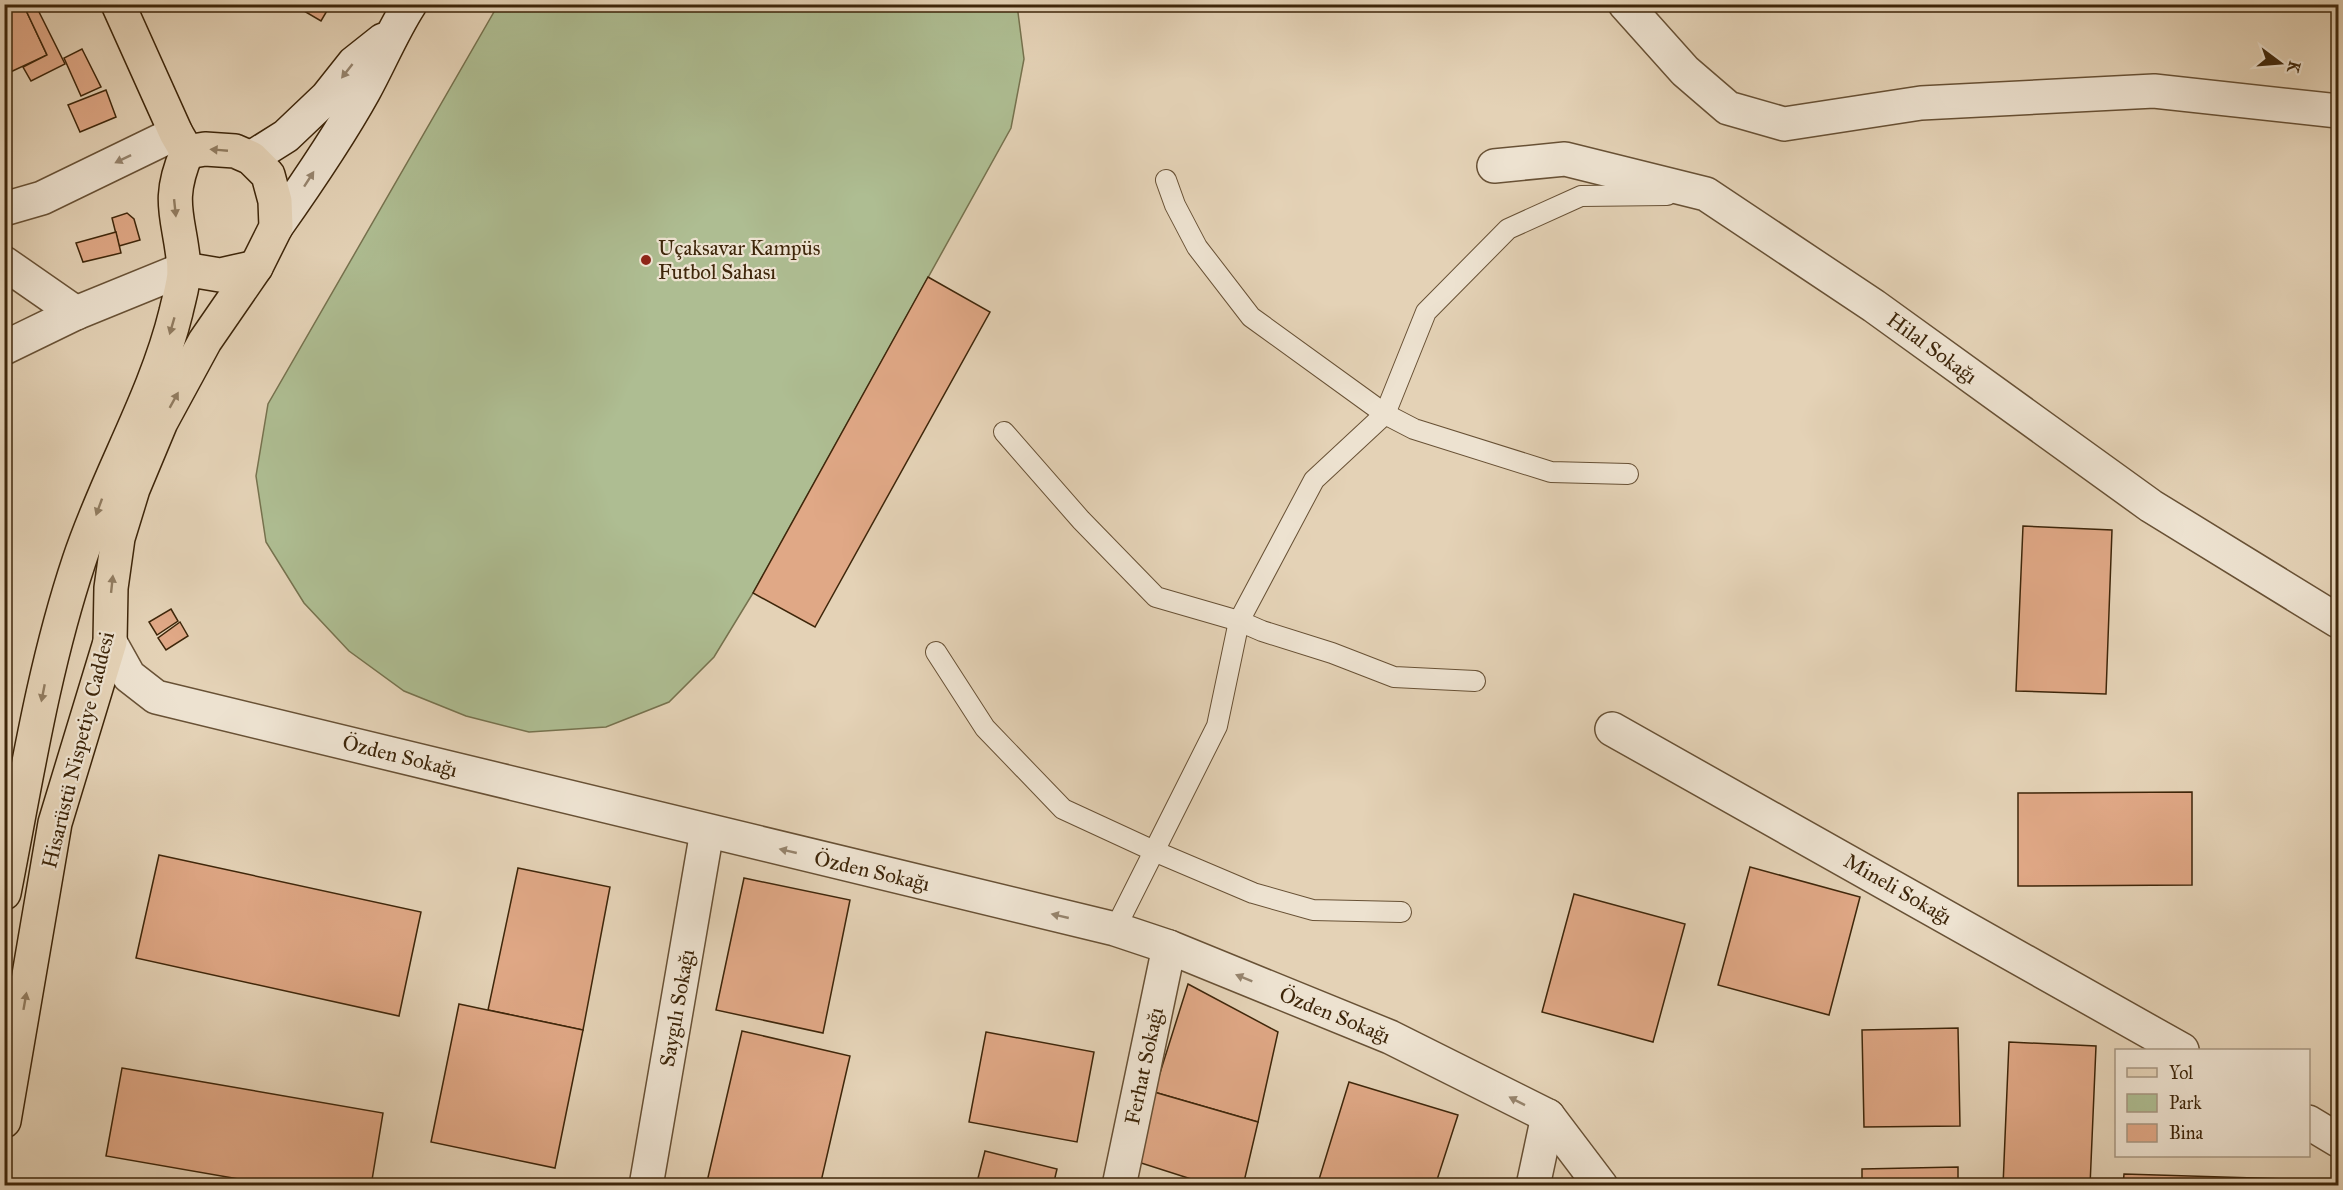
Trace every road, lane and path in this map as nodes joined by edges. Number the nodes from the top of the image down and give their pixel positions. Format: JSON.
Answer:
{"nodes":[{"id":1,"x":118,"y":4,"type":"edge"},
{"id":2,"x":410,"y":4,"type":"edge"},
{"id":3,"x":1625,"y":4,"type":"edge"},
{"id":4,"x":392,"y":34,"type":"junction"},
{"id":5,"x":2338,"y":111,"type":"edge"},
{"id":6,"x":181,"y":143,"type":"junction"},
{"id":7,"x":251,"y":158,"type":"junction"},
{"id":8,"x":1494,"y":166,"type":"dead end"},
{"id":9,"x":1166,"y":180,"type":"dead end"},
{"id":10,"x":1706,"y":194,"type":"junction"},
{"id":11,"x":4,"y":209,"type":"edge"},
{"id":12,"x":276,"y":228,"type":"junction"},
{"id":13,"x":4,"y":263,"type":"edge"},
{"id":14,"x":256,"y":267,"type":"junction"},
{"id":15,"x":184,"y":269,"type":"junction"},
{"id":16,"x":76,"y":313,"type":"junction"},
{"id":17,"x":4,"y":348,"type":"edge"},
{"id":18,"x":1385,"y":414,"type":"junction"},
{"id":19,"x":1004,"y":432,"type":"dead end"},
{"id":20,"x":1628,"y":474,"type":"dead end"},
{"id":21,"x":1239,"y":621,"type":"junction"},
{"id":22,"x":2338,"y":621,"type":"edge"},
{"id":23,"x":110,"y":642,"type":"junction"},
{"id":24,"x":936,"y":652,"type":"dead end"},
{"id":25,"x":1475,"y":681,"type":"dead end"},
{"id":26,"x":1612,"y":729,"type":"dead end"},
{"id":27,"x":707,"y":831,"type":"junction"},
{"id":28,"x":1154,"y":851,"type":"junction"},
{"id":29,"x":4,"y":893,"type":"edge"},
{"id":30,"x":1401,"y":912,"type":"dead end"},
{"id":31,"x":1115,"y":929,"type":"junction"},
{"id":32,"x":1169,"y":947,"type":"junction"},
{"id":33,"x":2180,"y":1049,"type":"edge"},
{"id":34,"x":1548,"y":1116,"type":"junction"},
{"id":35,"x":4,"y":1121,"type":"edge"},
{"id":36,"x":2310,"y":1123,"type":"edge"},
{"id":37,"x":2338,"y":1140,"type":"edge"},
{"id":38,"x":646,"y":1185,"type":"edge"},
{"id":39,"x":1119,"y":1185,"type":"edge"},
{"id":40,"x":1533,"y":1185,"type":"edge"},
{"id":41,"x":1601,"y":1185,"type":"edge"}],
"edges":[{"from":1,"to":6,"type":"main road"},
{"from":2,"to":4,"type":"street"},
{"from":3,"to":5,"type":"street"},
{"from":4,"to":7,"type":"street","one_way":true},
{"from":12,"to":4,"type":"street","one_way":true},
{"from":7,"to":6,"type":"main road","one_way":true},
{"from":6,"to":11,"type":"street","one_way":true},
{"from":6,"to":15,"type":"main road","one_way":true},
{"from":7,"to":12,"type":"main road"},
{"from":8,"to":10,"type":"street","name":"Hilal Sokağı"},
{"from":9,"to":18,"type":"lane"},
{"from":10,"to":18,"type":"lane"},
{"from":10,"to":22,"type":"street","name":"Hilal Sokağı"},
{"from":12,"to":14,"type":"main road"},
{"from":13,"to":16,"type":"street"},
{"from":14,"to":15,"type":"main road"},
{"from":23,"to":14,"type":"main road","name":"Hisarüstü Nispetiye Caddesi","one_way":true},
{"from":15,"to":16,"type":"street"},
{"from":15,"to":29,"type":"main road","one_way":true},
{"from":16,"to":17,"type":"street"},
{"from":18,"to":20,"type":"lane"},
{"from":18,"to":21,"type":"lane"},
{"from":19,"to":21,"type":"lane"},
{"from":21,"to":25,"type":"lane"},
{"from":21,"to":28,"type":"lane"},
{"from":23,"to":27,"type":"street","name":"Özden Sokağı"},
{"from":35,"to":23,"type":"main road","name":"Hisarüstü Nispetiye Caddesi","one_way":true},
{"from":24,"to":28,"type":"lane"},
{"from":26,"to":33,"type":"street","name":"Mineli Sokağı"},
{"from":31,"to":27,"type":"street","name":"Özden Sokağı","one_way":true},
{"from":27,"to":38,"type":"street","name":"Saygılı Sokağı"},
{"from":28,"to":30,"type":"lane"},
{"from":28,"to":31,"type":"lane"},
{"from":31,"to":32,"type":"street","name":"Özden Sokağı"},
{"from":34,"to":32,"type":"street","name":"Özden Sokağı","one_way":true},
{"from":32,"to":39,"type":"street","name":"Ferhat Sokağı"},
{"from":34,"to":40,"type":"street"},
{"from":34,"to":41,"type":"street","name":"Özden Sokağı"},
{"from":36,"to":37,"type":"street"}]}
